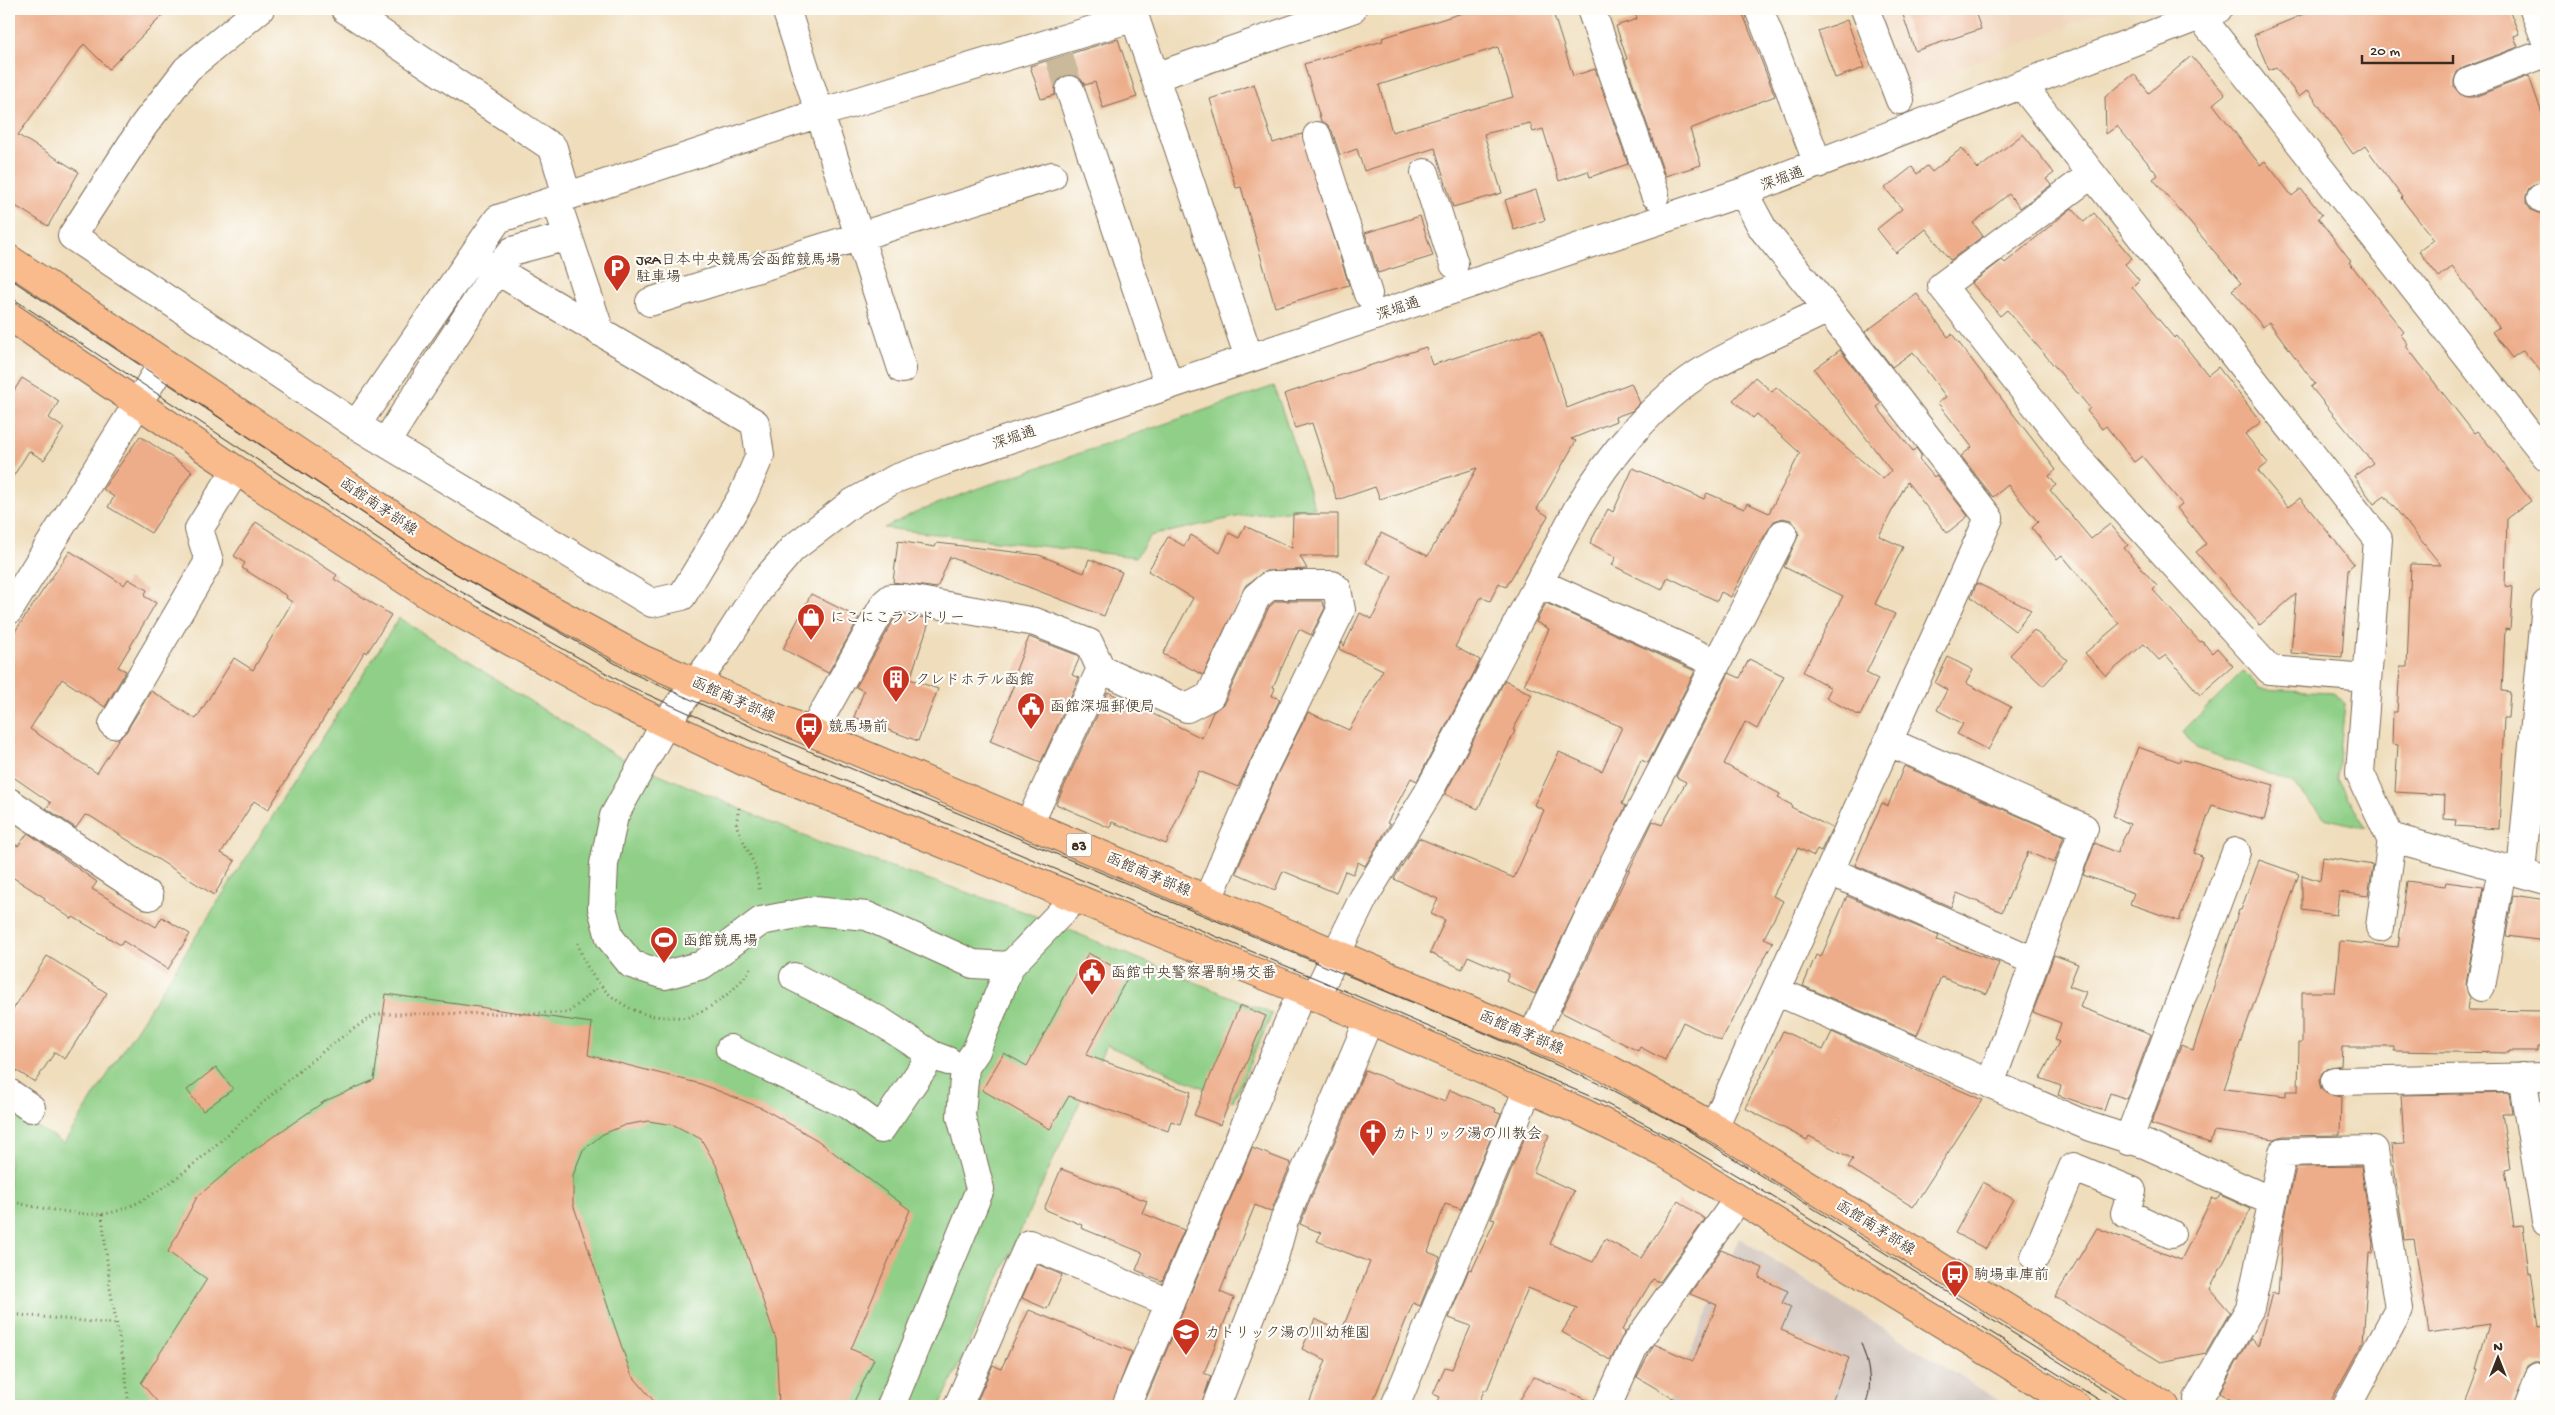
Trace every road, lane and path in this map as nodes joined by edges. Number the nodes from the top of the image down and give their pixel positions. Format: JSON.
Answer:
{"nodes":[{"id":1,"x":260,"y":9,"type":"edge"},
{"id":2,"x":345,"y":9,"type":"edge"},
{"id":3,"x":786,"y":9,"type":"edge"},
{"id":4,"x":1352,"y":9,"type":"edge"},
{"id":5,"x":1591,"y":9,"type":"edge"},
{"id":6,"x":1759,"y":9,"type":"edge"},
{"id":7,"x":1866,"y":9,"type":"edge"},
{"id":8,"x":2534,"y":9,"type":"edge"},
{"id":9,"x":2209,"y":12,"type":"edge"},
{"id":10,"x":1134,"y":13,"type":"edge"},
{"id":11,"x":2546,"y":41,"type":"edge"},
{"id":12,"x":2546,"y":53,"type":"edge"},
{"id":13,"x":1155,"y":77,"type":"junction"},
{"id":14,"x":2469,"y":82,"type":"dead end"},
{"id":15,"x":2022,"y":86,"type":"junction"},
{"id":16,"x":1070,"y":90,"type":"tunnel mouth"},
{"id":17,"x":1900,"y":100,"type":"dead end"},
{"id":18,"x":820,"y":113,"type":"junction"},
{"id":19,"x":1317,"y":136,"type":"dead end"},
{"id":20,"x":1818,"y":164,"type":"junction"},
{"id":21,"x":1425,"y":173,"type":"dead end"},
{"id":22,"x":2092,"y":174,"type":"junction"},
{"id":23,"x":1052,"y":176,"type":"dead end"},
{"id":24,"x":1744,"y":192,"type":"junction"},
{"id":25,"x":1655,"y":195,"type":"dead end"},
{"id":26,"x":561,"y":198,"type":"junction"},
{"id":27,"x":568,"y":236,"type":"junction"},
{"id":28,"x":860,"y":237,"type":"junction"},
{"id":29,"x":473,"y":256,"type":"junction"},
{"id":30,"x":9,"y":259,"type":"edge"},
{"id":31,"x":1454,"y":264,"type":"dead end"},
{"id":32,"x":496,"y":270,"type":"junction"},
{"id":33,"x":1368,"y":294,"type":"dead end"},
{"id":34,"x":650,"y":302,"type":"dead end"},
{"id":35,"x":1828,"y":309,"type":"junction"},
{"id":36,"x":10,"y":321,"type":"edge"},
{"id":37,"x":600,"y":332,"type":"junction"},
{"id":38,"x":1250,"y":358,"type":"junction"},
{"id":39,"x":163,"y":363,"type":"junction"},
{"id":40,"x":902,"y":369,"type":"dead end"},
{"id":41,"x":1169,"y":385,"type":"junction"},
{"id":42,"x":138,"y":403,"type":"junction"},
{"id":43,"x":356,"y":425,"type":"junction"},
{"id":44,"x":386,"y":443,"type":"junction"},
{"id":45,"x":2546,"y":456,"type":"edge"},
{"id":46,"x":236,"y":470,"type":"junction"},
{"id":47,"x":1783,"y":534,"type":"dead end"},
{"id":48,"x":1540,"y":583,"type":"junction"},
{"id":49,"x":2546,"y":604,"type":"edge"},
{"id":50,"x":9,"y":610,"type":"edge"},
{"id":51,"x":1716,"y":663,"type":"junction"},
{"id":52,"x":1101,"y":669,"type":"junction"},
{"id":53,"x":2367,"y":678,"type":"junction"},
{"id":54,"x":696,"y":682,"type":"junction"},
{"id":55,"x":113,"y":724,"type":"dead end"},
{"id":56,"x":665,"y":724,"type":"junction"},
{"id":57,"x":812,"y":733,"type":"junction"},
{"id":58,"x":1889,"y":742,"type":"junction"},
{"id":59,"x":9,"y":802,"type":"edge"},
{"id":60,"x":739,"y":808,"type":"dead end"},
{"id":61,"x":1029,"y":824,"type":"junction"},
{"id":62,"x":2392,"y":839,"type":"junction"},
{"id":63,"x":2236,"y":852,"type":"dead end"},
{"id":64,"x":1830,"y":871,"type":"junction"},
{"id":65,"x":2523,"y":874,"type":"edge"},
{"id":66,"x":760,"y":893,"type":"dead end"},
{"id":67,"x":149,"y":896,"type":"dead end"},
{"id":68,"x":1075,"y":898,"type":"junction"},
{"id":69,"x":1208,"y":899,"type":"junction"},
{"id":70,"x":2380,"y":927,"type":"dead end"},
{"id":71,"x":1337,"y":954,"type":"junction"},
{"id":72,"x":2034,"y":961,"type":"junction"},
{"id":73,"x":1010,"y":966,"type":"junction"},
{"id":74,"x":794,"y":977,"type":"dead end"},
{"id":75,"x":599,"y":986,"type":"dead end"},
{"id":76,"x":2481,"y":987,"type":"dead end"},
{"id":77,"x":1776,"y":991,"type":"junction"},
{"id":78,"x":1309,"y":994,"type":"junction"},
{"id":79,"x":1369,"y":1020,"type":"junction"},
{"id":80,"x":1532,"y":1037,"type":"junction"},
{"id":81,"x":730,"y":1049,"type":"dead end"},
{"id":82,"x":932,"y":1055,"type":"junction"},
{"id":83,"x":965,"y":1067,"type":"junction"},
{"id":84,"x":2534,"y":1078,"type":"edge"},
{"id":85,"x":2335,"y":1081,"type":"dead end"},
{"id":86,"x":1990,"y":1084,"type":"junction"},
{"id":87,"x":1528,"y":1088,"type":"junction"},
{"id":88,"x":2088,"y":1126,"type":"junction"},
{"id":89,"x":1714,"y":1127,"type":"junction"},
{"id":90,"x":2128,"y":1141,"type":"junction"},
{"id":91,"x":2073,"y":1167,"type":"junction"},
{"id":92,"x":1738,"y":1199,"type":"junction"},
{"id":93,"x":9,"y":1200,"type":"edge"},
{"id":94,"x":2271,"y":1201,"type":"junction"},
{"id":95,"x":102,"y":1214,"type":"junction"},
{"id":96,"x":2546,"y":1221,"type":"edge"},
{"id":97,"x":2171,"y":1234,"type":"dead end"},
{"id":98,"x":2035,"y":1257,"type":"dead end"},
{"id":99,"x":1170,"y":1303,"type":"junction"},
{"id":100,"x":9,"y":1314,"type":"edge"},
{"id":101,"x":116,"y":1324,"type":"junction"},
{"id":102,"x":2546,"y":1379,"type":"edge"},
{"id":103,"x":2198,"y":1399,"type":"dead end"},
{"id":104,"x":129,"y":1406,"type":"edge"},
{"id":105,"x":891,"y":1406,"type":"edge"},
{"id":106,"x":958,"y":1406,"type":"edge"},
{"id":107,"x":1126,"y":1406,"type":"edge"},
{"id":108,"x":1216,"y":1406,"type":"edge"},
{"id":109,"x":1395,"y":1406,"type":"edge"},
{"id":110,"x":1607,"y":1406,"type":"edge"},
{"id":111,"x":2076,"y":1406,"type":"edge"},
{"id":112,"x":2165,"y":1406,"type":"edge"},
{"id":113,"x":2347,"y":1406,"type":"edge"},
{"id":114,"x":2527,"y":1406,"type":"edge"}],
"edges":[{"from":1,"to":43,"type":"street"},
{"from":2,"to":26,"type":"street"},
{"from":3,"to":18,"type":"street"},
{"from":4,"to":13,"type":"street"},
{"from":5,"to":25,"type":"street"},
{"from":6,"to":20,"type":"street"},
{"from":7,"to":17,"type":"street"},
{"from":8,"to":11,"type":"street"},
{"from":9,"to":15,"type":"street","name":"深堀通"},
{"from":9,"to":45,"type":"street"},
{"from":10,"to":13,"type":"street"},
{"from":10,"to":18,"type":"street"},
{"from":12,"to":14,"type":"street"},
{"from":13,"to":38,"type":"street"},
{"from":15,"to":20,"type":"street","name":"深堀通"},
{"from":15,"to":22,"type":"street"},
{"from":16,"to":41,"type":"street"},
{"from":18,"to":26,"type":"street"},
{"from":18,"to":28,"type":"street"},
{"from":19,"to":33,"type":"street"},
{"from":20,"to":24,"type":"street","name":"深堀通"},
{"from":21,"to":31,"type":"street"},
{"from":22,"to":53,"type":"street"},
{"from":22,"to":53,"type":"street"},
{"from":23,"to":28,"type":"street"},
{"from":24,"to":35,"type":"street"},
{"from":24,"to":38,"type":"street","name":"深堀通"},
{"from":26,"to":27,"type":"street"},
{"from":26,"to":29,"type":"street"},
{"from":27,"to":32,"type":"street"},
{"from":27,"to":37,"type":"street"},
{"from":28,"to":34,"type":"street"},
{"from":28,"to":40,"type":"street"},
{"from":29,"to":32,"type":"street"},
{"from":29,"to":43,"type":"street"},
{"from":30,"to":39,"type":"main road","name":"函館南茅部線","number":"83"},
{"from":32,"to":37,"type":"street"},
{"from":32,"to":44,"type":"street"},
{"from":35,"to":48,"type":"street"},
{"from":35,"to":58,"type":"street"},
{"from":36,"to":42,"type":"main road"},
{"from":37,"to":44,"type":"street"},
{"from":38,"to":41,"type":"street","name":"深堀通"},
{"from":39,"to":42,"type":"street"},
{"from":39,"to":54,"type":"main road","name":"函館南茅部線","number":"83"},
{"from":41,"to":54,"type":"street","name":"深堀通"},
{"from":42,"to":46,"type":"main road"},
{"from":42,"to":50,"type":"street"},
{"from":43,"to":44,"type":"street"},
{"from":46,"to":55,"type":"street"},
{"from":46,"to":56,"type":"main road"},
{"from":47,"to":51,"type":"street"},
{"from":48,"to":51,"type":"street"},
{"from":48,"to":71,"type":"street"},
{"from":49,"to":65,"type":"street"},
{"from":51,"to":80,"type":"street"},
{"from":52,"to":57,"type":"street"},
{"from":52,"to":61,"type":"street"},
{"from":52,"to":69,"type":"street"},
{"from":53,"to":62,"type":"street"},
{"from":54,"to":56,"type":"street","name":"深堀通"},
{"from":54,"to":57,"type":"main road","name":"函館南茅部線","number":"83"},
{"from":56,"to":68,"type":"main road"},
{"from":56,"to":73,"type":"street","name":"深堀通"},
{"from":57,"to":61,"type":"main road","name":"函館南茅部線","number":"83"},
{"from":58,"to":64,"type":"street"},
{"from":58,"to":72,"type":"street"},
{"from":59,"to":67,"type":"street"},
{"from":60,"to":66,"type":"path"},
{"from":61,"to":69,"type":"main road","name":"函館南茅部線","number":"83"},
{"from":62,"to":65,"type":"street"},
{"from":62,"to":70,"type":"street"},
{"from":63,"to":90,"type":"street"},
{"from":64,"to":72,"type":"street"},
{"from":64,"to":77,"type":"street"},
{"from":65,"to":76,"type":"street"},
{"from":68,"to":73,"type":"street"},
{"from":68,"to":78,"type":"main road"},
{"from":69,"to":71,"type":"main road","name":"函館南茅部線","number":"83"},
{"from":71,"to":78,"type":"street"},
{"from":71,"to":80,"type":"main road","name":"函館南茅部線","number":"83"},
{"from":72,"to":86,"type":"street"},
{"from":73,"to":83,"type":"street"},
{"from":74,"to":82,"type":"street"},
{"from":75,"to":95,"type":"path"},
{"from":77,"to":86,"type":"street"},
{"from":77,"to":89,"type":"street"},
{"from":78,"to":79,"type":"main road"},
{"from":78,"to":99,"type":"street"},
{"from":79,"to":87,"type":"main road"},
{"from":79,"to":108,"type":"street"},
{"from":80,"to":89,"type":"main road","name":"函館南茅部線","number":"83"},
{"from":81,"to":82,"type":"street"},
{"from":82,"to":83,"type":"street"},
{"from":83,"to":105,"type":"street"},
{"from":84,"to":85,"type":"street"},
{"from":84,"to":96,"type":"street"},
{"from":86,"to":88,"type":"street"},
{"from":87,"to":92,"type":"main road"},
{"from":87,"to":109,"type":"street"},
{"from":88,"to":90,"type":"street"},
{"from":88,"to":91,"type":"street"},
{"from":89,"to":112,"type":"main road","name":"函館南茅部線","number":"83"},
{"from":90,"to":94,"type":"street"},
{"from":91,"to":97,"type":"street"},
{"from":91,"to":98,"type":"street"},
{"from":92,"to":110,"type":"street"},
{"from":92,"to":111,"type":"main road"},
{"from":93,"to":95,"type":"path"},
{"from":94,"to":103,"type":"street"},
{"from":94,"to":113,"type":"street"},
{"from":95,"to":101,"type":"path"},
{"from":99,"to":106,"type":"street"},
{"from":99,"to":107,"type":"street"},
{"from":100,"to":101,"type":"path"},
{"from":101,"to":104,"type":"path"},
{"from":102,"to":114,"type":"street"}]}
